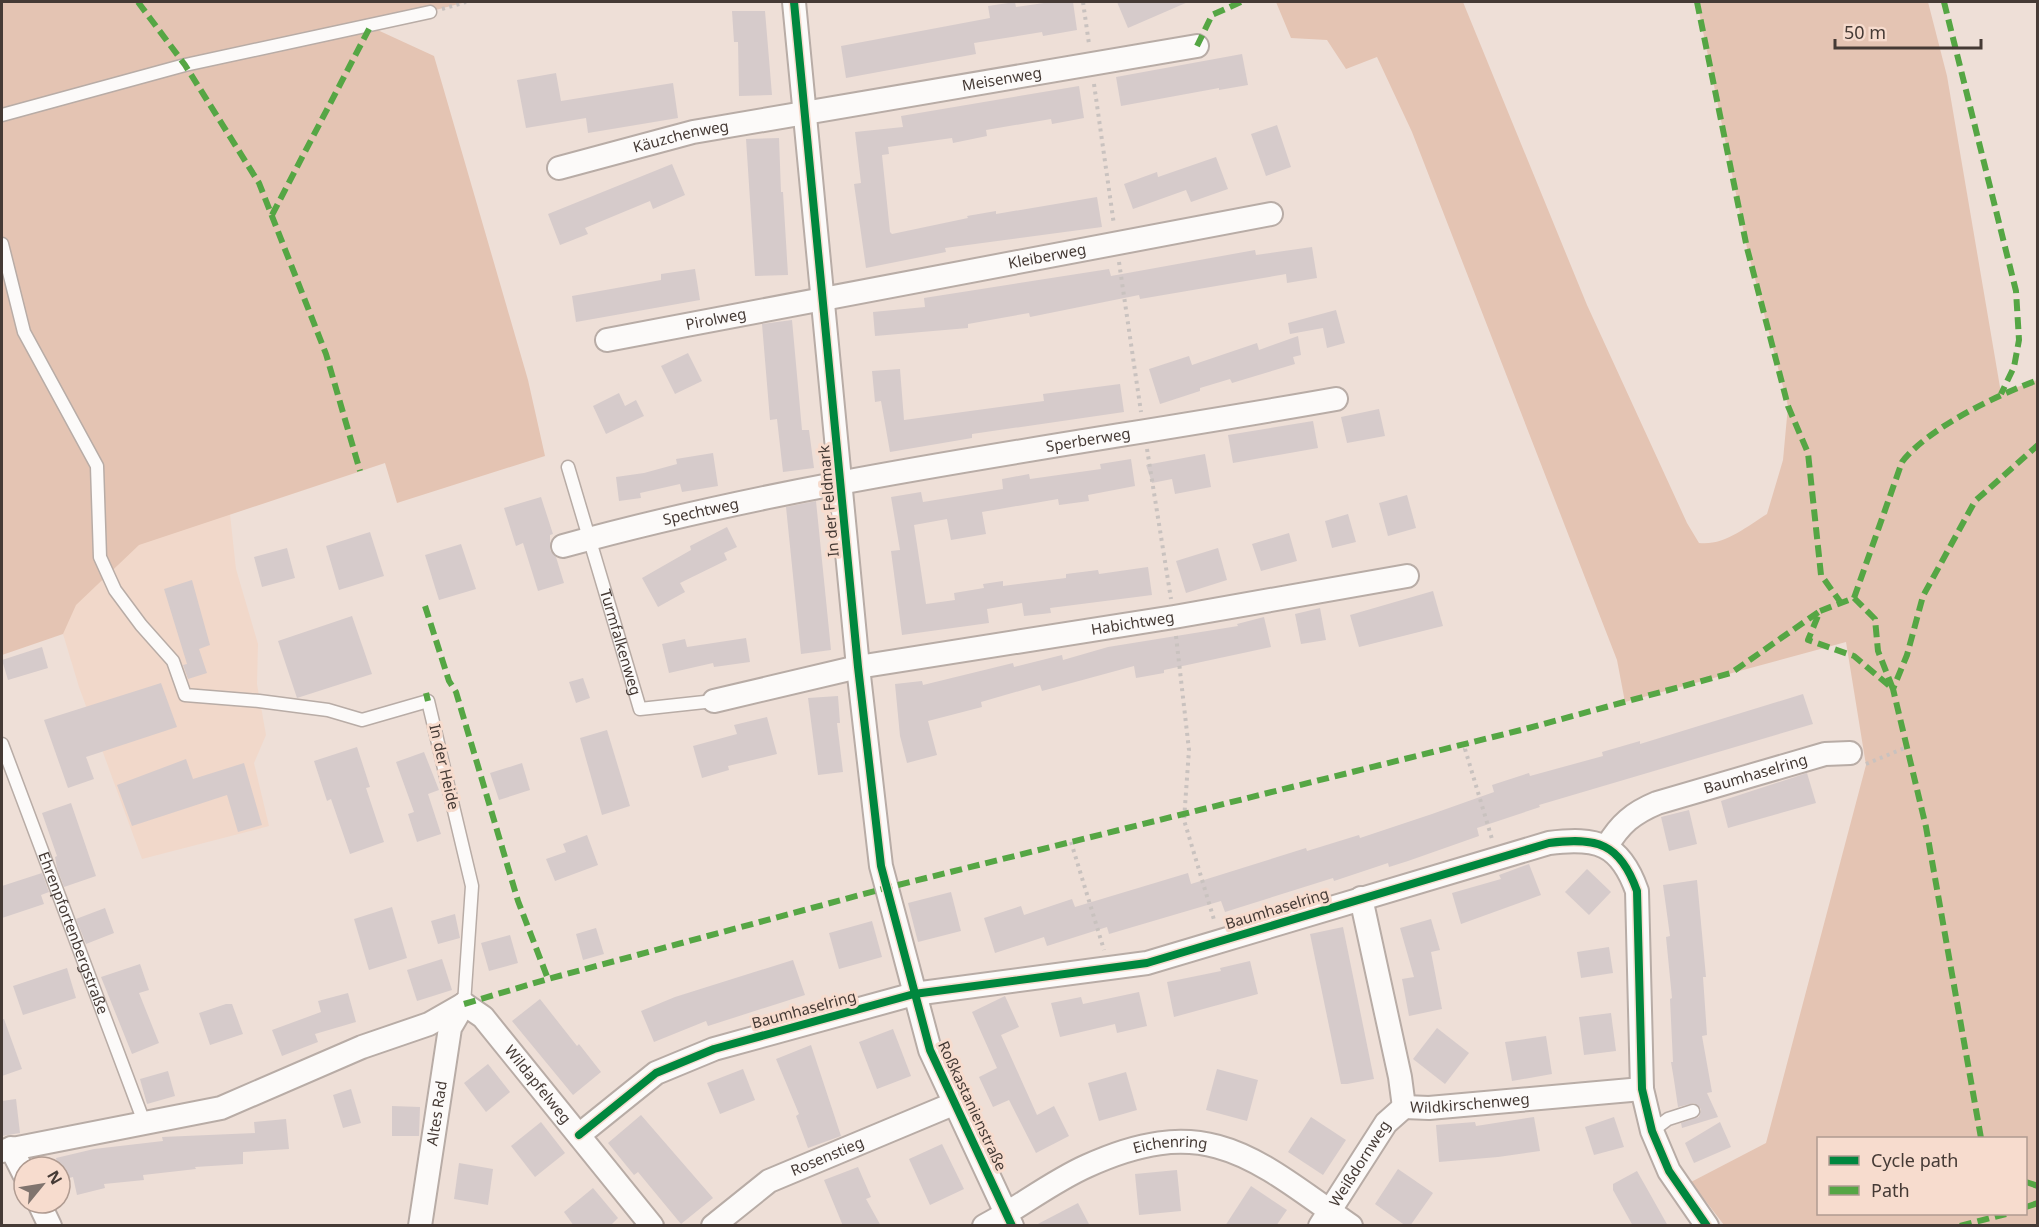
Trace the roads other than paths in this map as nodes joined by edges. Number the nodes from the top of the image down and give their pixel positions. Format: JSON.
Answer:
{"nodes":[{"id":1,"x":794,"y":2,"type":"edge"},
{"id":2,"x":430,"y":12,"type":"road end"},
{"id":3,"x":1197,"y":46,"type":"dead end"},
{"id":4,"x":805,"y":114,"type":"junction"},
{"id":5,"x":2,"y":115,"type":"edge"},
{"id":6,"x":559,"y":168,"type":"dead end"},
{"id":7,"x":1271,"y":214,"type":"dead end"},
{"id":8,"x":2,"y":244,"type":"edge"},
{"id":9,"x":825,"y":300,"type":"junction"},
{"id":10,"x":607,"y":340,"type":"dead end"},
{"id":11,"x":1336,"y":399,"type":"dead end"},
{"id":12,"x":568,"y":467,"type":"dead end"},
{"id":13,"x":840,"y":482,"type":"junction"},
{"id":14,"x":590,"y":538,"type":"junction"},
{"id":15,"x":563,"y":546,"type":"dead end"},
{"id":16,"x":1407,"y":576,"type":"dead end"},
{"id":17,"x":858,"y":667,"type":"junction"},
{"id":18,"x":714,"y":701,"type":"joint"},
{"id":19,"x":2,"y":744,"type":"edge"},
{"id":20,"x":1850,"y":753,"type":"road end"},
{"id":21,"x":1607,"y":846,"type":"junction"},
{"id":22,"x":1361,"y":898,"type":"junction"},
{"id":23,"x":914,"y":994,"type":"junction"},
{"id":24,"x":464,"y":1004,"type":"junction"},
{"id":25,"x":1642,"y":1089,"type":"junction"},
{"id":26,"x":953,"y":1104,"type":"junction"},
{"id":27,"x":1404,"y":1107,"type":"junction"},
{"id":28,"x":1693,"y":1111,"type":"dead end"},
{"id":29,"x":144,"y":1122,"type":"junction"},
{"id":30,"x":1652,"y":1131,"type":"junction"},
{"id":31,"x":579,"y":1135,"type":"junction"},
{"id":32,"x":6,"y":1150,"type":"edge"},
{"id":33,"x":1325,"y":1218,"type":"edge"},
{"id":34,"x":1010,"y":1220,"type":"edge"},
{"id":35,"x":420,"y":1226,"type":"edge"},
{"id":36,"x":652,"y":1226,"type":"edge"},
{"id":37,"x":712,"y":1226,"type":"edge"},
{"id":38,"x":984,"y":1226,"type":"edge"},
{"id":39,"x":1351,"y":1226,"type":"edge"},
{"id":40,"x":1707,"y":1226,"type":"edge"}],
"edges":[{"from":1,"to":4,"type":"street","name":"In der Feldmark"},
{"from":2,"to":5,"type":"lane"},
{"from":3,"to":4,"type":"street","name":"Meisenweg"},
{"from":4,"to":6,"type":"street","name":"Käuzchenweg"},
{"from":4,"to":9,"type":"street","name":"In der Feldmark"},
{"from":7,"to":9,"type":"street","name":"Kleiberweg"},
{"from":8,"to":24,"type":"lane","name":"In der Heide"},
{"from":9,"to":10,"type":"street","name":"Pirolweg"},
{"from":9,"to":13,"type":"street","name":"In der Feldmark"},
{"from":11,"to":13,"type":"street","name":"Sperberweg"},
{"from":12,"to":14,"type":"lane","name":"Turmfalkenweg"},
{"from":13,"to":14,"type":"street","name":"Spechtweg"},
{"from":13,"to":17,"type":"street","name":"In der Feldmark"},
{"from":14,"to":15,"type":"street","name":"Spechtweg"},
{"from":14,"to":18,"type":"lane","name":"Turmfalkenweg"},
{"from":16,"to":17,"type":"street","name":"Habichtweg"},
{"from":17,"to":18,"type":"street","name":"Turmfalkenweg"},
{"from":17,"to":23,"type":"street","name":"In der Feldmark"},
{"from":19,"to":29,"type":"lane","name":"Ehrenpfortenbergstraße"},
{"from":20,"to":21,"type":"street","name":"Baumhaselring"},
{"from":21,"to":22,"type":"street","name":"Baumhaselring"},
{"from":21,"to":25,"type":"street"},
{"from":22,"to":23,"type":"street","name":"Baumhaselring"},
{"from":22,"to":27,"type":"street","name":"Wildkirschenweg"},
{"from":23,"to":26,"type":"street","name":"Roßkastanienstraße"},
{"from":23,"to":31,"type":"street","name":"Baumhaselring"},
{"from":24,"to":29,"type":"street"},
{"from":24,"to":31,"type":"street","name":"Wildapfelweg"},
{"from":24,"to":35,"type":"street","name":"Altes Rad"},
{"from":25,"to":27,"type":"street","name":"Wildkirschenweg"},
{"from":25,"to":30,"type":"street"},
{"from":26,"to":34,"type":"street","name":"Roßkastanienstraße"},
{"from":26,"to":37,"type":"street","name":"Rosenstieg"},
{"from":27,"to":33,"type":"street","name":"Weißdornweg"},
{"from":28,"to":30,"type":"lane"},
{"from":29,"to":32,"type":"street"},
{"from":30,"to":40,"type":"street"},
{"from":31,"to":36,"type":"street","name":"Wildapfelweg"},
{"from":33,"to":34,"type":"street","name":"Eichenring"},
{"from":33,"to":39,"type":"street","name":"Eichenring"},
{"from":34,"to":38,"type":"street","name":"Eichenring"}]}
